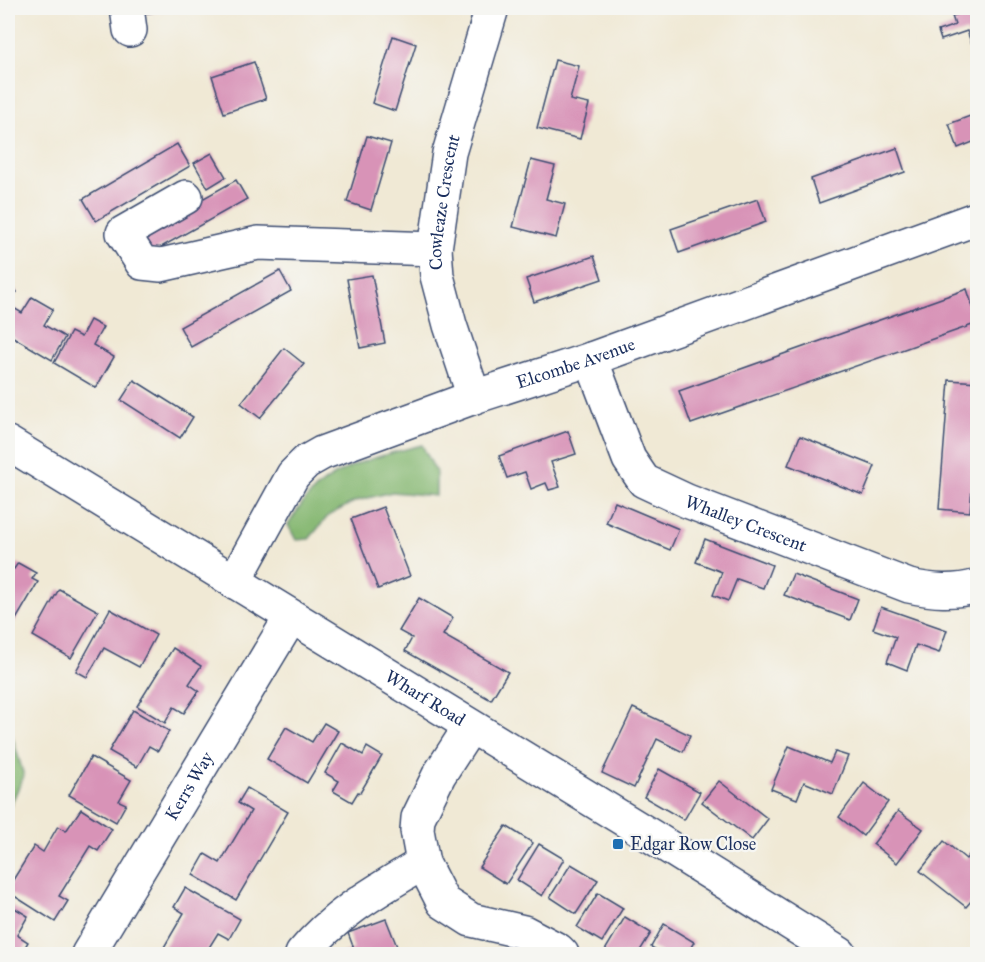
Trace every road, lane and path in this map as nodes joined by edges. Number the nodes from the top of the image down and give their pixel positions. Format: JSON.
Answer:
{"nodes":[{"id":1,"x":492,"y":8,"type":"edge"},
{"id":2,"x":186,"y":197,"type":"dead end"},
{"id":3,"x":978,"y":218,"type":"edge"},
{"id":4,"x":435,"y":249,"type":"junction"},
{"id":5,"x":591,"y":359,"type":"junction"},
{"id":6,"x":474,"y":398,"type":"junction"},
{"id":7,"x":8,"y":443,"type":"edge"},
{"id":8,"x":234,"y":582,"type":"junction"},
{"id":9,"x":978,"y":586,"type":"edge"},
{"id":10,"x":291,"y":617,"type":"junction"},
{"id":11,"x":470,"y":727,"type":"junction"},
{"id":12,"x":423,"y":863,"type":"junction"},
{"id":13,"x":88,"y":954,"type":"edge"},
{"id":14,"x":302,"y":954,"type":"edge"},
{"id":15,"x":562,"y":954,"type":"edge"},
{"id":16,"x":840,"y":954,"type":"edge"}],
"edges":[{"from":1,"to":4,"type":"street","name":"Cowleaze Crescent"},
{"from":2,"to":4,"type":"street"},
{"from":3,"to":5,"type":"street","name":"Elcombe Avenue"},
{"from":4,"to":6,"type":"street","name":"Cowleaze Crescent"},
{"from":5,"to":6,"type":"street","name":"Elcombe Avenue"},
{"from":5,"to":9,"type":"street","name":"Whalley Crescent"},
{"from":6,"to":8,"type":"street","name":"Elcombe Avenue"},
{"from":7,"to":8,"type":"street","name":"Wharf Road"},
{"from":8,"to":10,"type":"street","name":"Wharf Road"},
{"from":10,"to":11,"type":"street","name":"Wharf Road"},
{"from":10,"to":13,"type":"street","name":"Kerrs Way"},
{"from":11,"to":12,"type":"street"},
{"from":11,"to":16,"type":"street","name":"Wharf Road"},
{"from":12,"to":14,"type":"street"},
{"from":12,"to":15,"type":"street"}]}
